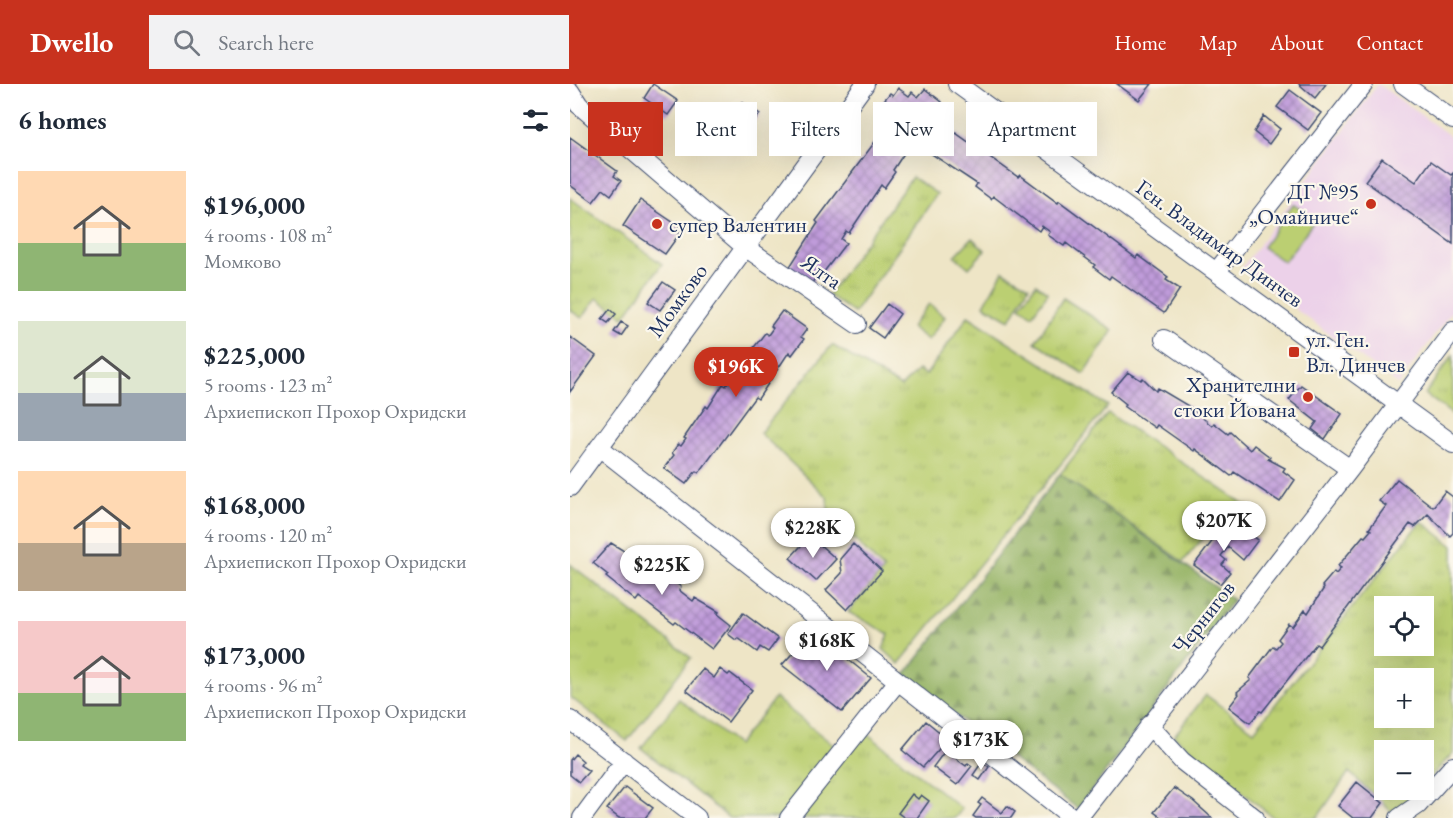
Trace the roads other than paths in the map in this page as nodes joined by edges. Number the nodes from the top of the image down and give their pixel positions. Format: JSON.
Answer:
{"nodes":[{"id":1,"x":865,"y":84,"type":"edge"},
{"id":2,"x":957,"y":84,"type":"edge"},
{"id":3,"x":1365,"y":84,"type":"edge"},
{"id":4,"x":1403,"y":84,"type":"edge"},
{"id":5,"x":570,"y":91,"type":"edge"},
{"id":6,"x":1453,"y":120,"type":"edge"},
{"id":7,"x":746,"y":247,"type":"junction"},
{"id":8,"x":1217,"y":271,"type":"junction"},
{"id":9,"x":856,"y":324,"type":"dead end"},
{"id":10,"x":1453,"y":331,"type":"edge"},
{"id":11,"x":1164,"y":339,"type":"dead end"},
{"id":12,"x":1399,"y":404,"type":"junction"},
{"id":13,"x":1453,"y":444,"type":"edge"},
{"id":14,"x":599,"y":447,"type":"junction"},
{"id":15,"x":1350,"y":469,"type":"junction"},
{"id":16,"x":570,"y":487,"type":"edge"},
{"id":17,"x":898,"y":681,"type":"junction"},
{"id":18,"x":570,"y":720,"type":"edge"},
{"id":19,"x":1149,"y":725,"type":"junction"},
{"id":20,"x":624,"y":761,"type":"junction"},
{"id":21,"x":1453,"y":766,"type":"edge"},
{"id":22,"x":582,"y":818,"type":"edge"},
{"id":23,"x":697,"y":818,"type":"edge"},
{"id":24,"x":789,"y":818,"type":"edge"},
{"id":25,"x":1073,"y":818,"type":"edge"},
{"id":26,"x":1078,"y":818,"type":"edge"},
{"id":27,"x":1255,"y":818,"type":"edge"},
{"id":28,"x":1399,"y":818,"type":"edge"}],
"edges":[{"from":1,"to":7,"type":"street","name":"Момково"},
{"from":2,"to":8,"type":"street","name":"Ген. Владимир Динчев"},
{"from":3,"to":8,"type":"street"},
{"from":4,"to":6,"type":"street"},
{"from":5,"to":7,"type":"street","name":"Ялта"},
{"from":7,"to":9,"type":"street","name":"Ялта"},
{"from":7,"to":14,"type":"street","name":"Момково"},
{"from":8,"to":12,"type":"street","name":"Ген. Владимир Динчев"},
{"from":10,"to":12,"type":"street","name":"Чернигов"},
{"from":11,"to":15,"type":"street"},
{"from":12,"to":13,"type":"street","name":"Ген. Владимир Динчев"},
{"from":12,"to":15,"type":"street","name":"Чернигов"},
{"from":14,"to":16,"type":"street","name":"Момково"},
{"from":14,"to":17,"type":"street"},
{"from":15,"to":19,"type":"street","name":"Чернигов"},
{"from":17,"to":24,"type":"street"},
{"from":17,"to":25,"type":"street"},
{"from":18,"to":20,"type":"street"},
{"from":19,"to":26,"type":"street","name":"Чернигов"},
{"from":19,"to":27,"type":"street"},
{"from":20,"to":22,"type":"street"},
{"from":20,"to":23,"type":"street"},
{"from":21,"to":28,"type":"street"}]}
